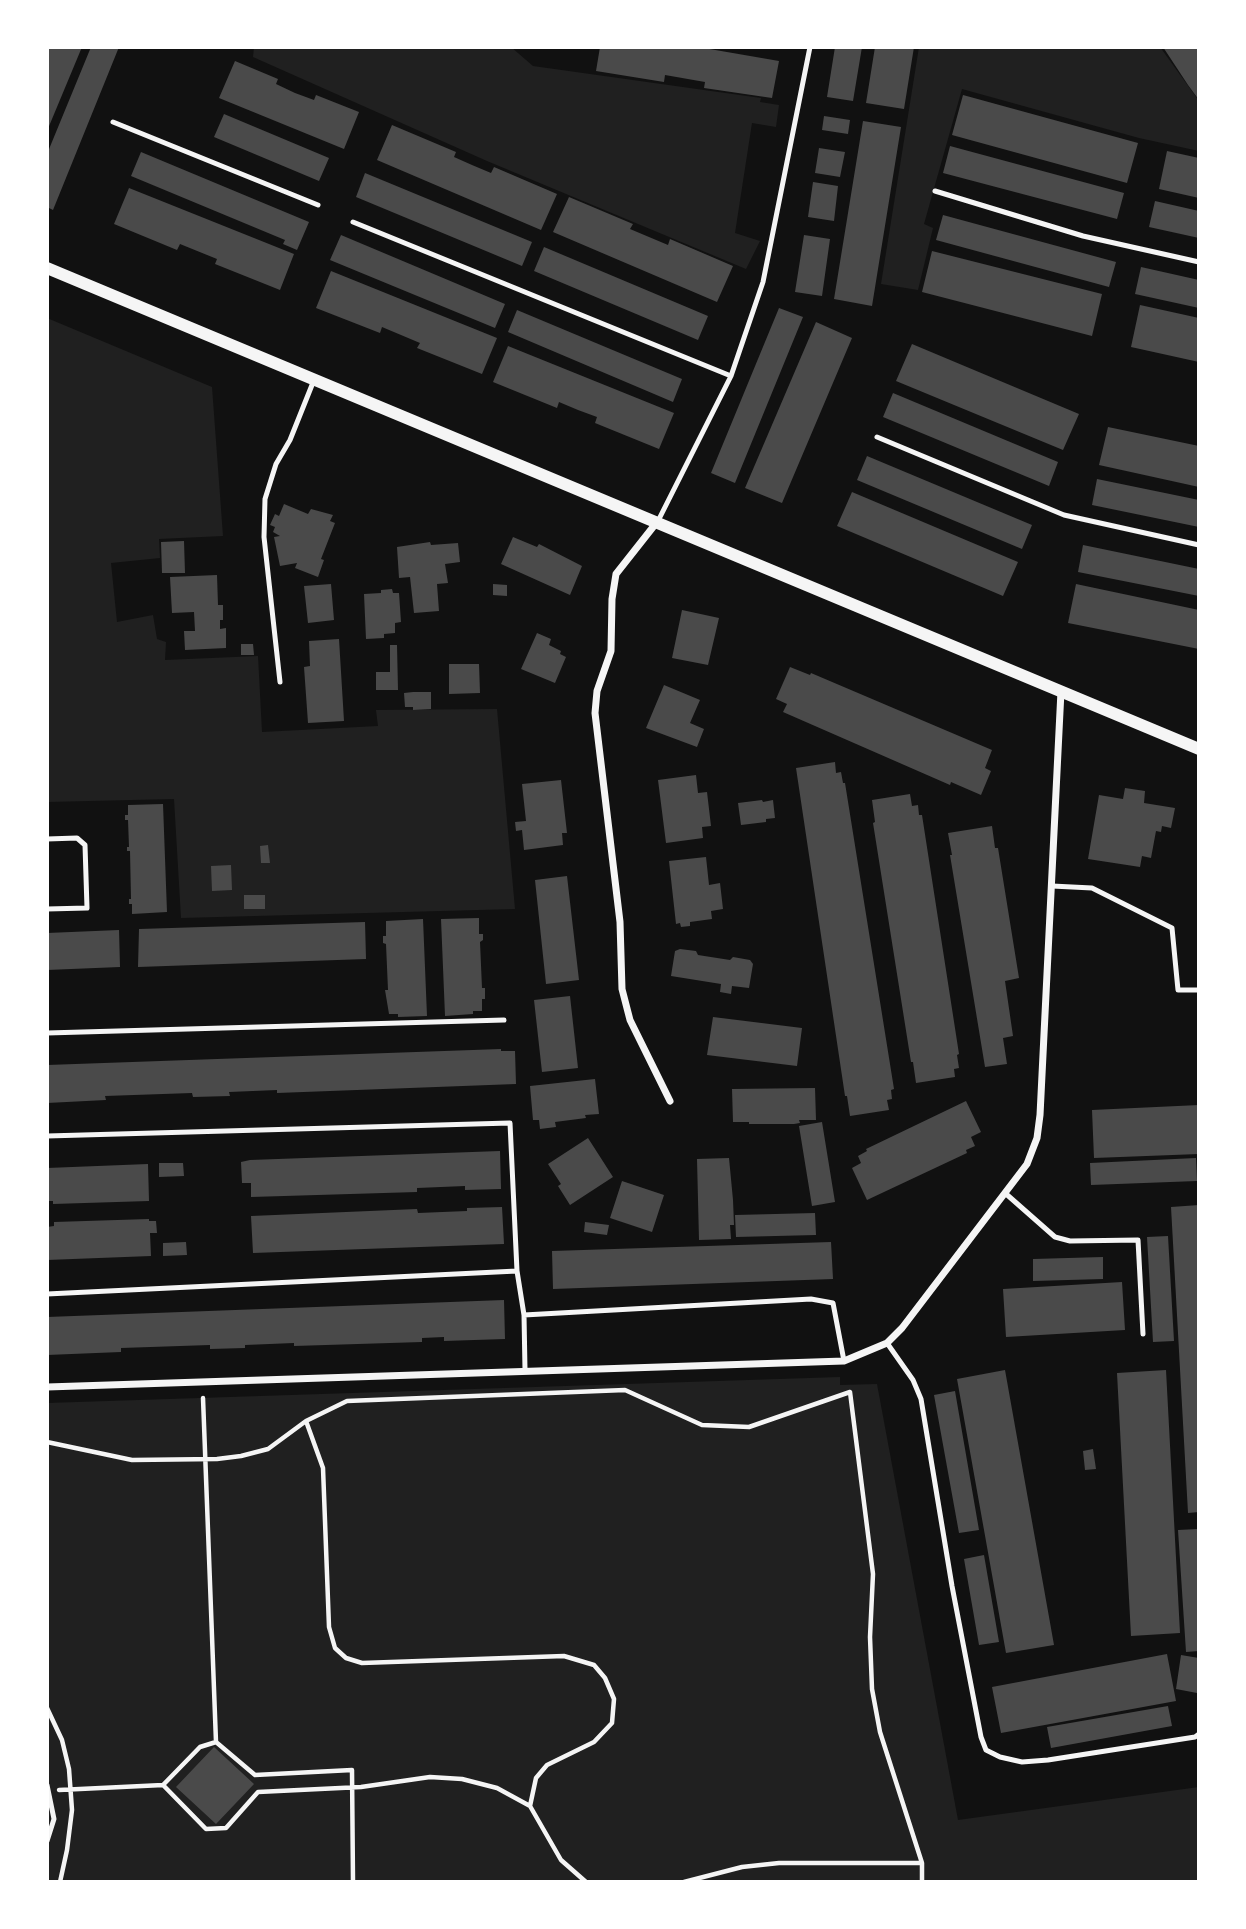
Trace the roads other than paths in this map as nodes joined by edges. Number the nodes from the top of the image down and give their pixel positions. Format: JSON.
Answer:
{"nodes":[{"id":1,"x":810,"y":47,"type":"edge"},
{"id":2,"x":113,"y":122,"type":"dead end"},
{"id":3,"x":935,"y":191,"type":"dead end"},
{"id":4,"x":318,"y":205,"type":"dead end"},
{"id":5,"x":353,"y":222,"type":"dead end"},
{"id":6,"x":1199,"y":262,"type":"edge"},
{"id":7,"x":47,"y":268,"type":"edge"},
{"id":8,"x":731,"y":376,"type":"junction"},
{"id":9,"x":314,"y":380,"type":"junction"},
{"id":10,"x":877,"y":437,"type":"dead end"},
{"id":11,"x":657,"y":523,"type":"junction"},
{"id":12,"x":1199,"y":545,"type":"edge"},
{"id":13,"x":280,"y":682,"type":"dead end"},
{"id":14,"x":1061,"y":691,"type":"junction"},
{"id":15,"x":1199,"y":749,"type":"edge"},
{"id":16,"x":47,"y":839,"type":"edge"},
{"id":17,"x":1052,"y":886,"type":"junction"},
{"id":18,"x":47,"y":909,"type":"edge"},
{"id":19,"x":1199,"y":990,"type":"edge"},
{"id":20,"x":504,"y":1020,"type":"dead end"},
{"id":21,"x":47,"y":1033,"type":"edge"},
{"id":22,"x":670,"y":1101,"type":"dead end"},
{"id":23,"x":47,"y":1136,"type":"edge"},
{"id":24,"x":1004,"y":1193,"type":"junction"},
{"id":25,"x":517,"y":1271,"type":"junction"},
{"id":26,"x":47,"y":1294,"type":"edge"},
{"id":27,"x":524,"y":1315,"type":"junction"},
{"id":28,"x":1143,"y":1334,"type":"dead end"},
{"id":29,"x":887,"y":1343,"type":"junction"},
{"id":30,"x":845,"y":1361,"type":"junction"},
{"id":31,"x":525,"y":1370,"type":"junction"},
{"id":32,"x":47,"y":1387,"type":"edge"},
{"id":33,"x":1199,"y":1734,"type":"edge"},
{"id":34,"x":47,"y":1785,"type":"edge"},
{"id":35,"x":47,"y":1841,"type":"edge"}],
"edges":[{"from":1,"to":8,"type":"lane"},
{"from":2,"to":4,"type":"lane"},
{"from":3,"to":6,"type":"lane"},
{"from":5,"to":8,"type":"lane"},
{"from":7,"to":9,"type":"street"},
{"from":8,"to":11,"type":"lane"},
{"from":9,"to":11,"type":"street"},
{"from":9,"to":13,"type":"lane"},
{"from":10,"to":12,"type":"lane"},
{"from":11,"to":14,"type":"street"},
{"from":11,"to":22,"type":"street"},
{"from":14,"to":15,"type":"street"},
{"from":14,"to":17,"type":"street"},
{"from":16,"to":18,"type":"lane"},
{"from":17,"to":19,"type":"lane"},
{"from":17,"to":24,"type":"street"},
{"from":20,"to":21,"type":"lane"},
{"from":23,"to":25,"type":"lane"},
{"from":24,"to":28,"type":"lane"},
{"from":24,"to":29,"type":"street"},
{"from":25,"to":26,"type":"lane"},
{"from":25,"to":27,"type":"lane"},
{"from":27,"to":30,"type":"lane"},
{"from":27,"to":31,"type":"lane"},
{"from":29,"to":30,"type":"street"},
{"from":29,"to":33,"type":"lane"},
{"from":30,"to":31,"type":"street"},
{"from":31,"to":32,"type":"street"},
{"from":34,"to":35,"type":"lane"}]}
